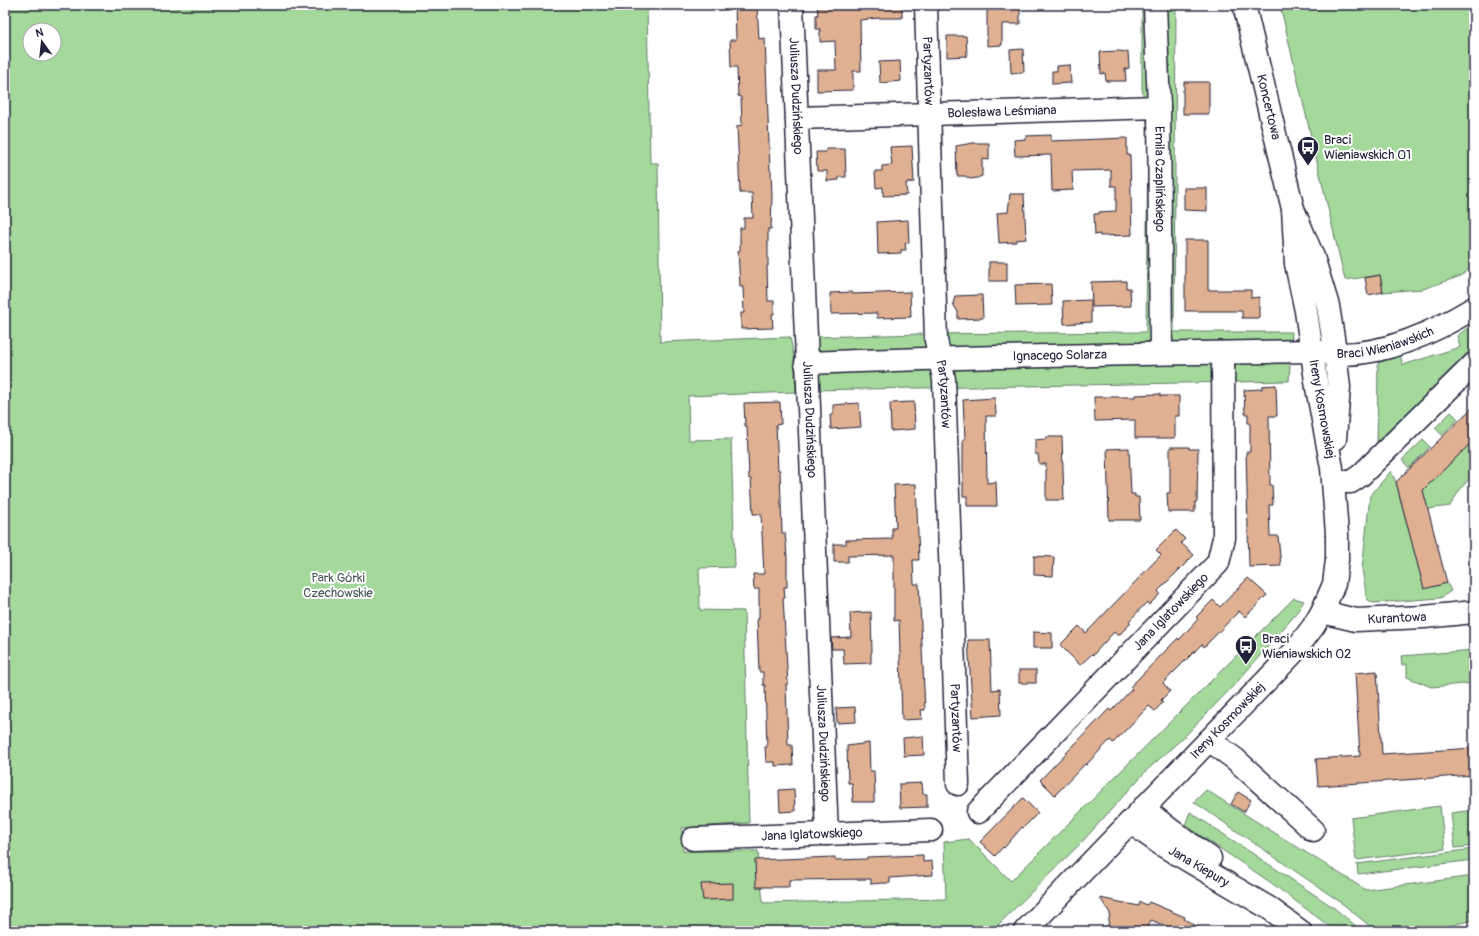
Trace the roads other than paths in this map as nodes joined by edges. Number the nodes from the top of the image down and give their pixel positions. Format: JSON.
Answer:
{"nodes":[{"id":1,"x":792,"y":5,"type":"edge"},
{"id":2,"x":926,"y":5,"type":"edge"},
{"id":3,"x":1155,"y":5,"type":"edge"},
{"id":4,"x":1244,"y":5,"type":"edge"},
{"id":5,"x":1159,"y":107,"type":"junction"},
{"id":6,"x":930,"y":113,"type":"junction"},
{"id":7,"x":797,"y":118,"type":"junction"},
{"id":8,"x":1293,"y":209,"type":"junction"},
{"id":9,"x":1466,"y":313,"type":"edge"},
{"id":10,"x":1335,"y":349,"type":"junction"},
{"id":11,"x":1313,"y":351,"type":"junction"},
{"id":12,"x":1223,"y":352,"type":"junction"},
{"id":13,"x":1161,"y":353,"type":"junction"},
{"id":14,"x":939,"y":358,"type":"junction"},
{"id":15,"x":806,"y":363,"type":"junction"},
{"id":16,"x":1474,"y":364,"type":"edge"},
{"id":17,"x":1333,"y":475,"type":"junction"},
{"id":18,"x":1322,"y":612,"type":"junction"},
{"id":19,"x":1474,"y":612,"type":"edge"},
{"id":20,"x":1209,"y":740,"type":"junction"},
{"id":21,"x":958,"y":784,"type":"dead end"},
{"id":22,"x":978,"y":812,"type":"dead end"},
{"id":23,"x":1137,"y":815,"type":"junction"},
{"id":24,"x":931,"y":830,"type":"dead end"},
{"id":25,"x":1313,"y":830,"type":"dead end"},
{"id":26,"x":827,"y":834,"type":"junction"},
{"id":27,"x":693,"y":839,"type":"dead end"},
{"id":28,"x":1025,"y":931,"type":"edge"},
{"id":29,"x":1300,"y":931,"type":"edge"}],
"edges":[{"from":1,"to":7,"type":"street","name":"Juliusza Dudzińskiego"},
{"from":2,"to":6,"type":"street","name":"Partyzantów"},
{"from":3,"to":5,"type":"street","name":"Emila Czaplińskiego"},
{"from":4,"to":8,"type":"street","name":"Koncertowa"},
{"from":5,"to":6,"type":"street","name":"Bolesława Leśmiana"},
{"from":5,"to":13,"type":"street","name":"Emila Czaplińskiego"},
{"from":6,"to":7,"type":"street","name":"Bolesława Leśmiana"},
{"from":6,"to":14,"type":"street","name":"Partyzantów"},
{"from":7,"to":15,"type":"street","name":"Juliusza Dudzińskiego"},
{"from":8,"to":10,"type":"street","name":"Koncertowa"},
{"from":8,"to":11,"type":"street","name":"Koncertowa"},
{"from":9,"to":10,"type":"street","name":"Braci Wieniawskich"},
{"from":10,"to":11,"type":"street","name":"Braci Wieniawskich"},
{"from":10,"to":17,"type":"street","name":"Ireny Kosmowskiej"},
{"from":11,"to":12,"type":"street","name":"Ignacego Solarza"},
{"from":11,"to":17,"type":"street","name":"Ireny Kosmowskiej"},
{"from":12,"to":13,"type":"street","name":"Ignacego Solarza"},
{"from":12,"to":22,"type":"street","name":"Jana Iglatowskiego"},
{"from":13,"to":14,"type":"street","name":"Ignacego Solarza"},
{"from":14,"to":15,"type":"street","name":"Ignacego Solarza"},
{"from":14,"to":21,"type":"street","name":"Partyzantów"},
{"from":15,"to":26,"type":"street","name":"Juliusza Dudzińskiego"},
{"from":16,"to":17,"type":"street"},
{"from":17,"to":18,"type":"street","name":"Ireny Kosmowskiej"},
{"from":18,"to":19,"type":"street","name":"Kurantowa"},
{"from":18,"to":20,"type":"street","name":"Ireny Kosmowskiej"},
{"from":20,"to":23,"type":"street","name":"Ireny Kosmowskiej"},
{"from":20,"to":25,"type":"street"},
{"from":23,"to":28,"type":"street","name":"Ireny Kosmowskiej"},
{"from":23,"to":29,"type":"street","name":"Jana Kiepury"},
{"from":24,"to":26,"type":"street","name":"Jana Iglatowskiego"},
{"from":26,"to":27,"type":"street","name":"Jana Iglatowskiego"}]}
